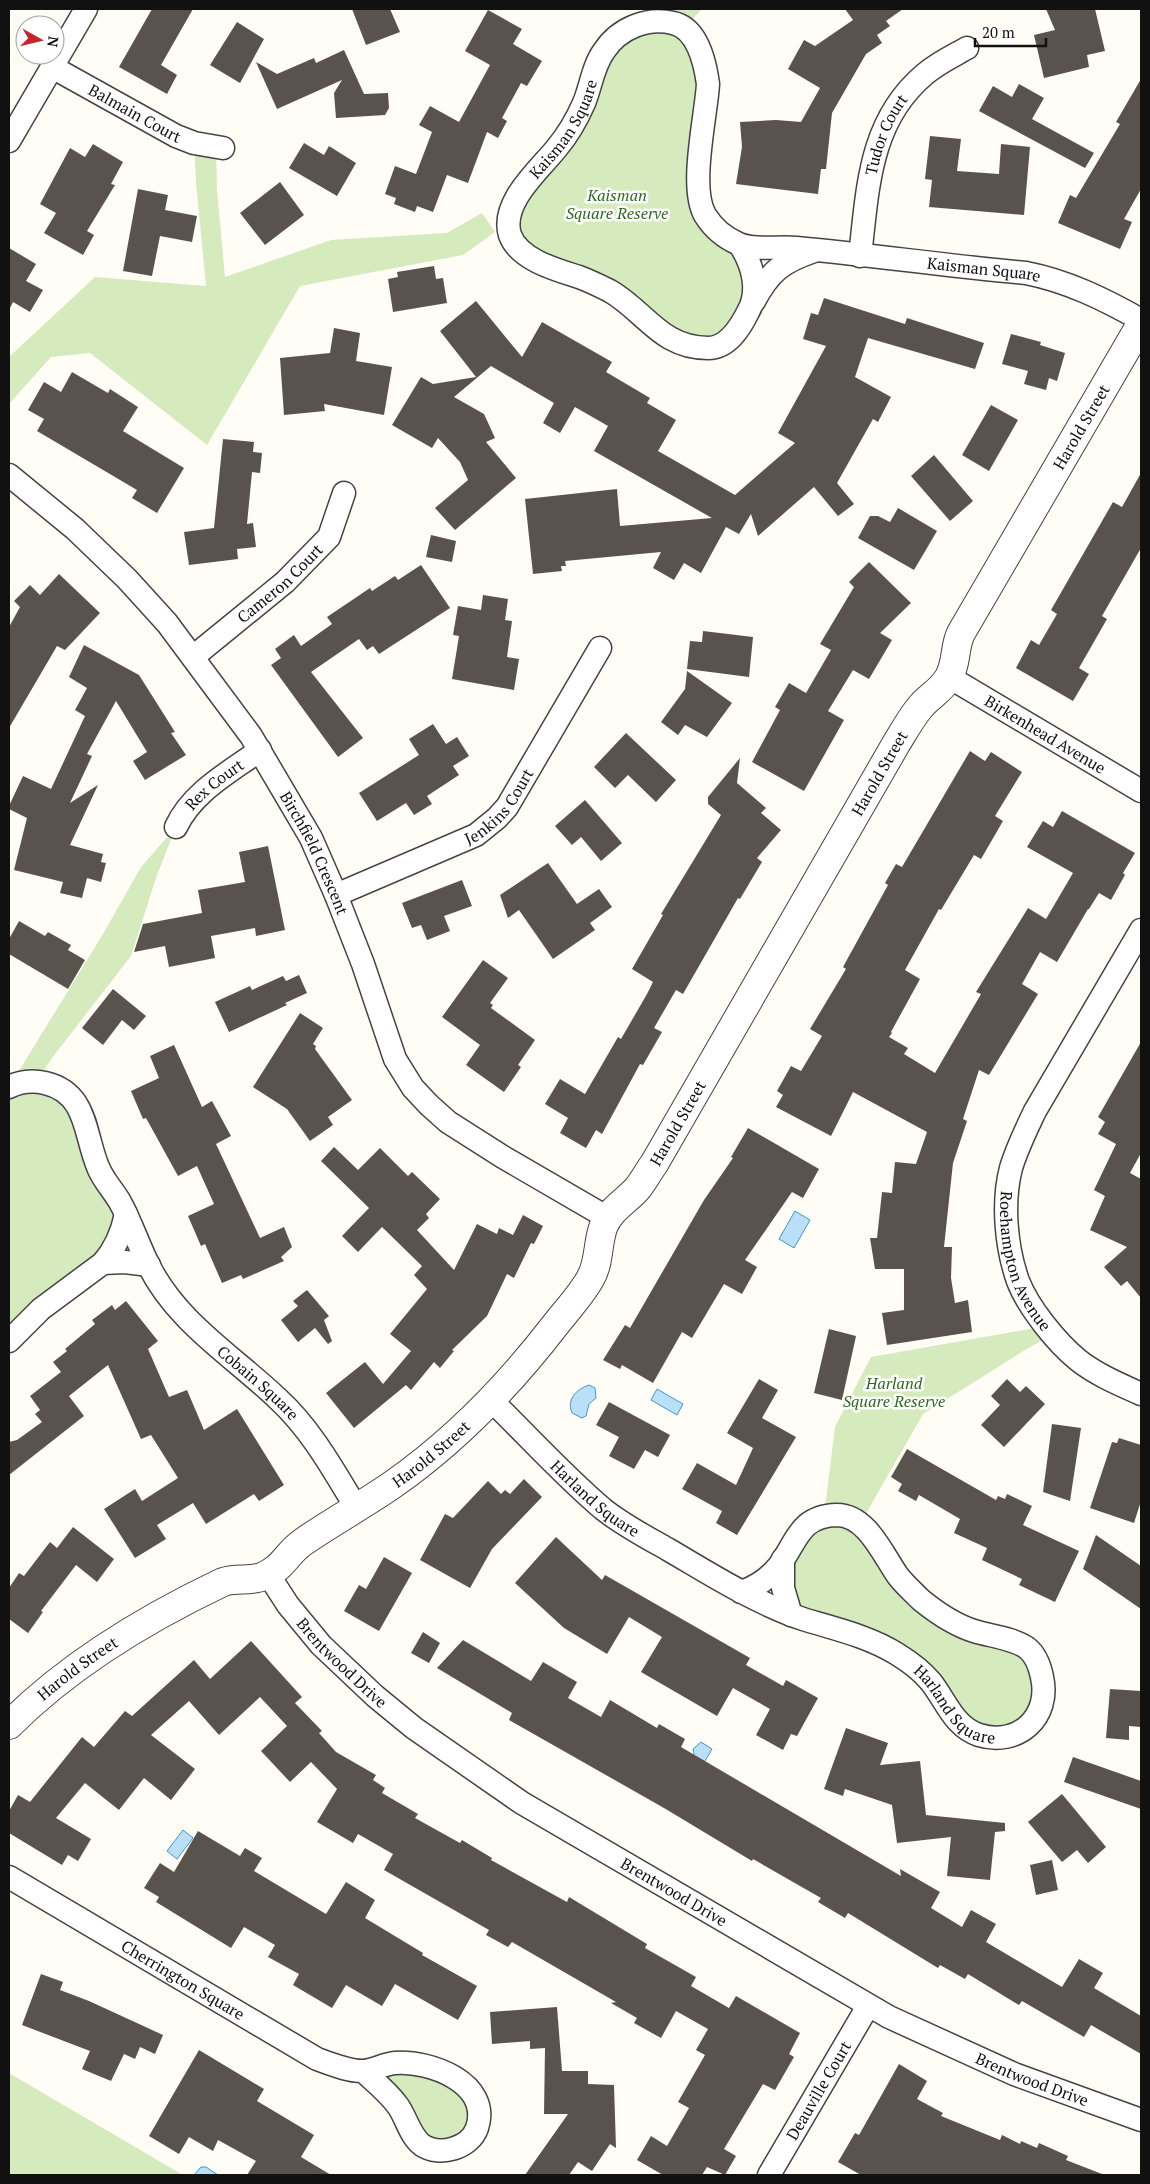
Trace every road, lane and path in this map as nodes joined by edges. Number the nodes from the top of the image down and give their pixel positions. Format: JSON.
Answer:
{"nodes":[{"id":1,"x":86,"y":9,"type":"edge"},
{"id":2,"x":968,"y":48,"type":"dead end"},
{"id":3,"x":52,"y":67,"type":"junction"},
{"id":4,"x":9,"y":142,"type":"edge"},
{"id":5,"x":223,"y":148,"type":"dead end"},
{"id":6,"x":740,"y":245,"type":"junction"},
{"id":7,"x":817,"y":250,"type":"junction"},
{"id":8,"x":860,"y":256,"type":"junction"},
{"id":9,"x":753,"y":302,"type":"junction"},
{"id":10,"x":1141,"y":320,"type":"edge"},
{"id":11,"x":1141,"y":324,"type":"edge"},
{"id":12,"x":12,"y":485,"type":"edge"},
{"id":13,"x":344,"y":493,"type":"dead end"},
{"id":14,"x":600,"y":648,"type":"dead end"},
{"id":15,"x":193,"y":657,"type":"junction"},
{"id":16,"x":949,"y":677,"type":"junction"},
{"id":17,"x":260,"y":750,"type":"junction"},
{"id":18,"x":1141,"y":791,"type":"edge"},
{"id":19,"x":176,"y":827,"type":"dead end"},
{"id":20,"x":336,"y":895,"type":"junction"},
{"id":21,"x":1141,"y":930,"type":"edge"},
{"id":22,"x":9,"y":1087,"type":"edge"},
{"id":23,"x":126,"y":1214,"type":"junction"},
{"id":24,"x":608,"y":1218,"type":"junction"},
{"id":25,"x":103,"y":1263,"type":"junction"},
{"id":26,"x":149,"y":1265,"type":"junction"},
{"id":27,"x":9,"y":1341,"type":"edge"},
{"id":28,"x":1141,"y":1394,"type":"edge"},
{"id":29,"x":490,"y":1400,"type":"junction"},
{"id":30,"x":357,"y":1509,"type":"junction"},
{"id":31,"x":783,"y":1558,"type":"junction"},
{"id":32,"x":268,"y":1574,"type":"junction"},
{"id":33,"x":741,"y":1592,"type":"junction"},
{"id":34,"x":791,"y":1615,"type":"junction"},
{"id":35,"x":9,"y":1725,"type":"edge"},
{"id":36,"x":9,"y":1877,"type":"edge"},
{"id":37,"x":868,"y":2006,"type":"junction"},
{"id":38,"x":363,"y":2071,"type":"junction"},
{"id":39,"x":1141,"y":2120,"type":"edge"},
{"id":40,"x":769,"y":2175,"type":"edge"}],
"edges":[{"from":1,"to":3,"type":"street"},
{"from":2,"to":8,"type":"street","name":"Tudor Court"},
{"from":3,"to":4,"type":"street"},
{"from":3,"to":5,"type":"street","name":"Balmain Court"},
{"from":6,"to":7,"type":"street","name":"Kaisman Square"},
{"from":6,"to":9,"type":"street","name":"Kaisman Square"},
{"from":6,"to":9,"type":"street","name":"Kaisman Square"},
{"from":7,"to":8,"type":"street","name":"Kaisman Square"},
{"from":7,"to":9,"type":"street","name":"Kaisman Square"},
{"from":8,"to":10,"type":"street","name":"Kaisman Square"},
{"from":11,"to":16,"type":"street","name":"Harold Street"},
{"from":12,"to":15,"type":"street","name":"Birchfield Crescent"},
{"from":13,"to":15,"type":"street","name":"Cameron Court"},
{"from":14,"to":20,"type":"street","name":"Jenkins Court"},
{"from":15,"to":17,"type":"street","name":"Birchfield Crescent"},
{"from":16,"to":18,"type":"street","name":"Birkenhead Avenue"},
{"from":16,"to":24,"type":"street","name":"Harold Street"},
{"from":17,"to":19,"type":"street","name":"Rex Court"},
{"from":17,"to":20,"type":"street","name":"Birchfield Crescent"},
{"from":20,"to":24,"type":"street","name":"Birchfield Crescent"},
{"from":21,"to":28,"type":"street","name":"Roehampton Avenue"},
{"from":22,"to":23,"type":"street","name":"Cobain Square"},
{"from":23,"to":25,"type":"street"},
{"from":23,"to":26,"type":"street","name":"Cobain Square"},
{"from":24,"to":29,"type":"street","name":"Harold Street"},
{"from":25,"to":26,"type":"street"},
{"from":25,"to":27,"type":"street"},
{"from":26,"to":30,"type":"street","name":"Cobain Square"},
{"from":29,"to":30,"type":"street","name":"Harold Street"},
{"from":29,"to":33,"type":"street","name":"Harland Square"},
{"from":30,"to":32,"type":"street","name":"Harold Street"},
{"from":31,"to":33,"type":"street","name":"Harland Square"},
{"from":31,"to":34,"type":"street"},
{"from":31,"to":34,"type":"street","name":"Harland Square"},
{"from":32,"to":35,"type":"street","name":"Harold Street"},
{"from":32,"to":37,"type":"street","name":"Brentwood Drive"},
{"from":33,"to":34,"type":"street","name":"Harland Square"},
{"from":36,"to":38,"type":"street","name":"Cherrington Square"},
{"from":37,"to":39,"type":"street","name":"Brentwood Drive"},
{"from":37,"to":40,"type":"street","name":"Deauville Court"},
{"from":38,"to":38,"type":"street","name":"Cherrington Square"}]}
